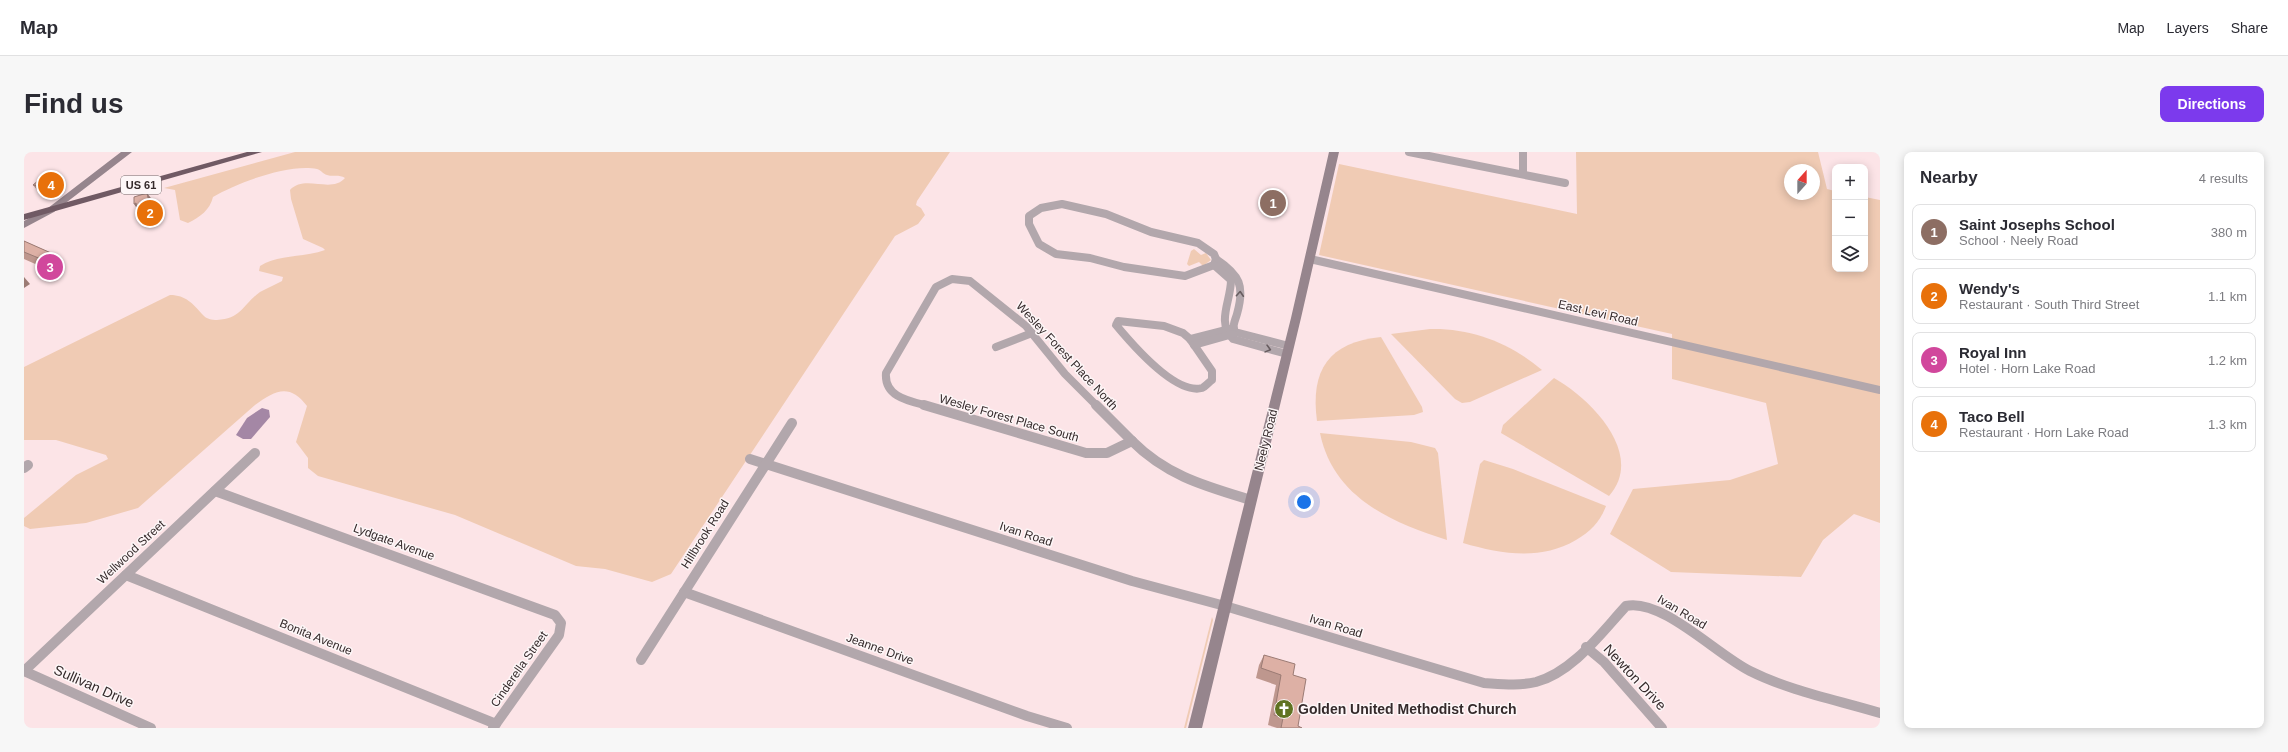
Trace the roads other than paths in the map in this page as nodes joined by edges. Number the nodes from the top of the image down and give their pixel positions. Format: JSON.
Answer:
{"nodes":[{"id":1,"x":127,"y":152,"type":"edge"},
{"id":2,"x":258,"y":152,"type":"edge"},
{"id":3,"x":1334,"y":152,"type":"edge"},
{"id":4,"x":1409,"y":152,"type":"edge"},
{"id":5,"x":1523,"y":152,"type":"edge"},
{"id":6,"x":1434,"y":154,"type":"edge"},
{"id":7,"x":1523,"y":174,"type":"junction"},
{"id":8,"x":1565,"y":183,"type":"dead end"},
{"id":9,"x":51,"y":210,"type":"junction"},
{"id":10,"x":24,"y":217,"type":"edge"},
{"id":11,"x":24,"y":225,"type":"edge"},
{"id":12,"x":1310,"y":259,"type":"junction"},
{"id":13,"x":1215,"y":262,"type":"junction"},
{"id":14,"x":1228,"y":307,"type":"junction"},
{"id":15,"x":1238,"y":310,"type":"junction"},
{"id":16,"x":1230,"y":332,"type":"junction"},
{"id":17,"x":1032,"y":333,"type":"junction"},
{"id":18,"x":1192,"y":342,"type":"junction"},
{"id":19,"x":996,"y":347,"type":"dead end"},
{"id":20,"x":1288,"y":350,"type":"junction"},
{"id":21,"x":886,"y":383,"type":"joint"},
{"id":22,"x":1880,"y":390,"type":"edge"},
{"id":23,"x":792,"y":423,"type":"dead end"},
{"id":24,"x":1132,"y":441,"type":"junction"},
{"id":25,"x":255,"y":453,"type":"dead end"},
{"id":26,"x":750,"y":459,"type":"dead end"},
{"id":27,"x":765,"y":464,"type":"junction"},
{"id":28,"x":215,"y":491,"type":"junction"},
{"id":29,"x":1251,"y":500,"type":"junction"},
{"id":30,"x":126,"y":575,"type":"junction"},
{"id":31,"x":684,"y":592,"type":"junction"},
{"id":32,"x":1225,"y":606,"type":"junction"},
{"id":33,"x":561,"y":623,"type":"joint"},
{"id":34,"x":1586,"y":647,"type":"junction"},
{"id":35,"x":641,"y":660,"type":"dead end"},
{"id":36,"x":24,"y":671,"type":"edge"},
{"id":37,"x":1880,"y":713,"type":"edge"},
{"id":38,"x":495,"y":726,"type":"edge"},
{"id":39,"x":151,"y":728,"type":"edge"},
{"id":40,"x":1067,"y":728,"type":"edge"},
{"id":41,"x":1195,"y":728,"type":"edge"},
{"id":42,"x":1662,"y":728,"type":"edge"}],
"edges":[{"from":1,"to":9,"type":"street"},
{"from":2,"to":9,"type":"highway","number":"US 61"},
{"from":3,"to":12,"type":"street","name":"Neely Road"},
{"from":4,"to":6,"type":"street"},
{"from":5,"to":7,"type":"street"},
{"from":6,"to":7,"type":"street"},
{"from":7,"to":8,"type":"street"},
{"from":9,"to":10,"type":"highway","number":"US 61"},
{"from":9,"to":11,"type":"street"},
{"from":12,"to":20,"type":"street","name":"Neely Road"},
{"from":12,"to":22,"type":"street","name":"East Levi Road"},
{"from":13,"to":13,"type":"street"},
{"from":13,"to":14,"type":"street"},
{"from":15,"to":13,"type":"street","one_way":true},
{"from":14,"to":15,"type":"street"},
{"from":14,"to":16,"type":"street"},
{"from":15,"to":16,"type":"street"},
{"from":16,"to":18,"type":"street"},
{"from":16,"to":20,"type":"street"},
{"from":17,"to":19,"type":"street"},
{"from":17,"to":21,"type":"street","name":"Wesley Forest Place North"},
{"from":17,"to":24,"type":"street","name":"Wesley Forest Place North"},
{"from":18,"to":18,"type":"street"},
{"from":20,"to":29,"type":"street","name":"Neely Road"},
{"from":21,"to":24,"type":"street","name":"Wesley Forest Place South"},
{"from":23,"to":27,"type":"street","name":"Hillbrook Road"},
{"from":24,"to":29,"type":"street","name":"Wesley Forest Place North"},
{"from":25,"to":28,"type":"street","name":"Wellwood Street"},
{"from":26,"to":27,"type":"street","name":"Ivan Road"},
{"from":27,"to":31,"type":"street","name":"Hillbrook Road"},
{"from":27,"to":32,"type":"street","name":"Ivan Road"},
{"from":28,"to":30,"type":"street","name":"Wellwood Street"},
{"from":28,"to":33,"type":"street","name":"Lydgate Avenue"},
{"from":29,"to":32,"type":"street","name":"Neely Road"},
{"from":30,"to":36,"type":"street","name":"Wellwood Street"},
{"from":30,"to":38,"type":"street","name":"Bonita Avenue"},
{"from":31,"to":35,"type":"street","name":"Hillbrook Road"},
{"from":31,"to":40,"type":"street","name":"Jeanne Drive"},
{"from":32,"to":34,"type":"street","name":"Ivan Road"},
{"from":32,"to":41,"type":"street","name":"Neely Road"},
{"from":33,"to":38,"type":"street","name":"Cinderella Street"},
{"from":34,"to":37,"type":"street","name":"Ivan Road"},
{"from":34,"to":42,"type":"street","name":"Newton Drive"},
{"from":36,"to":39,"type":"street","name":"Sullivan Drive"}]}
